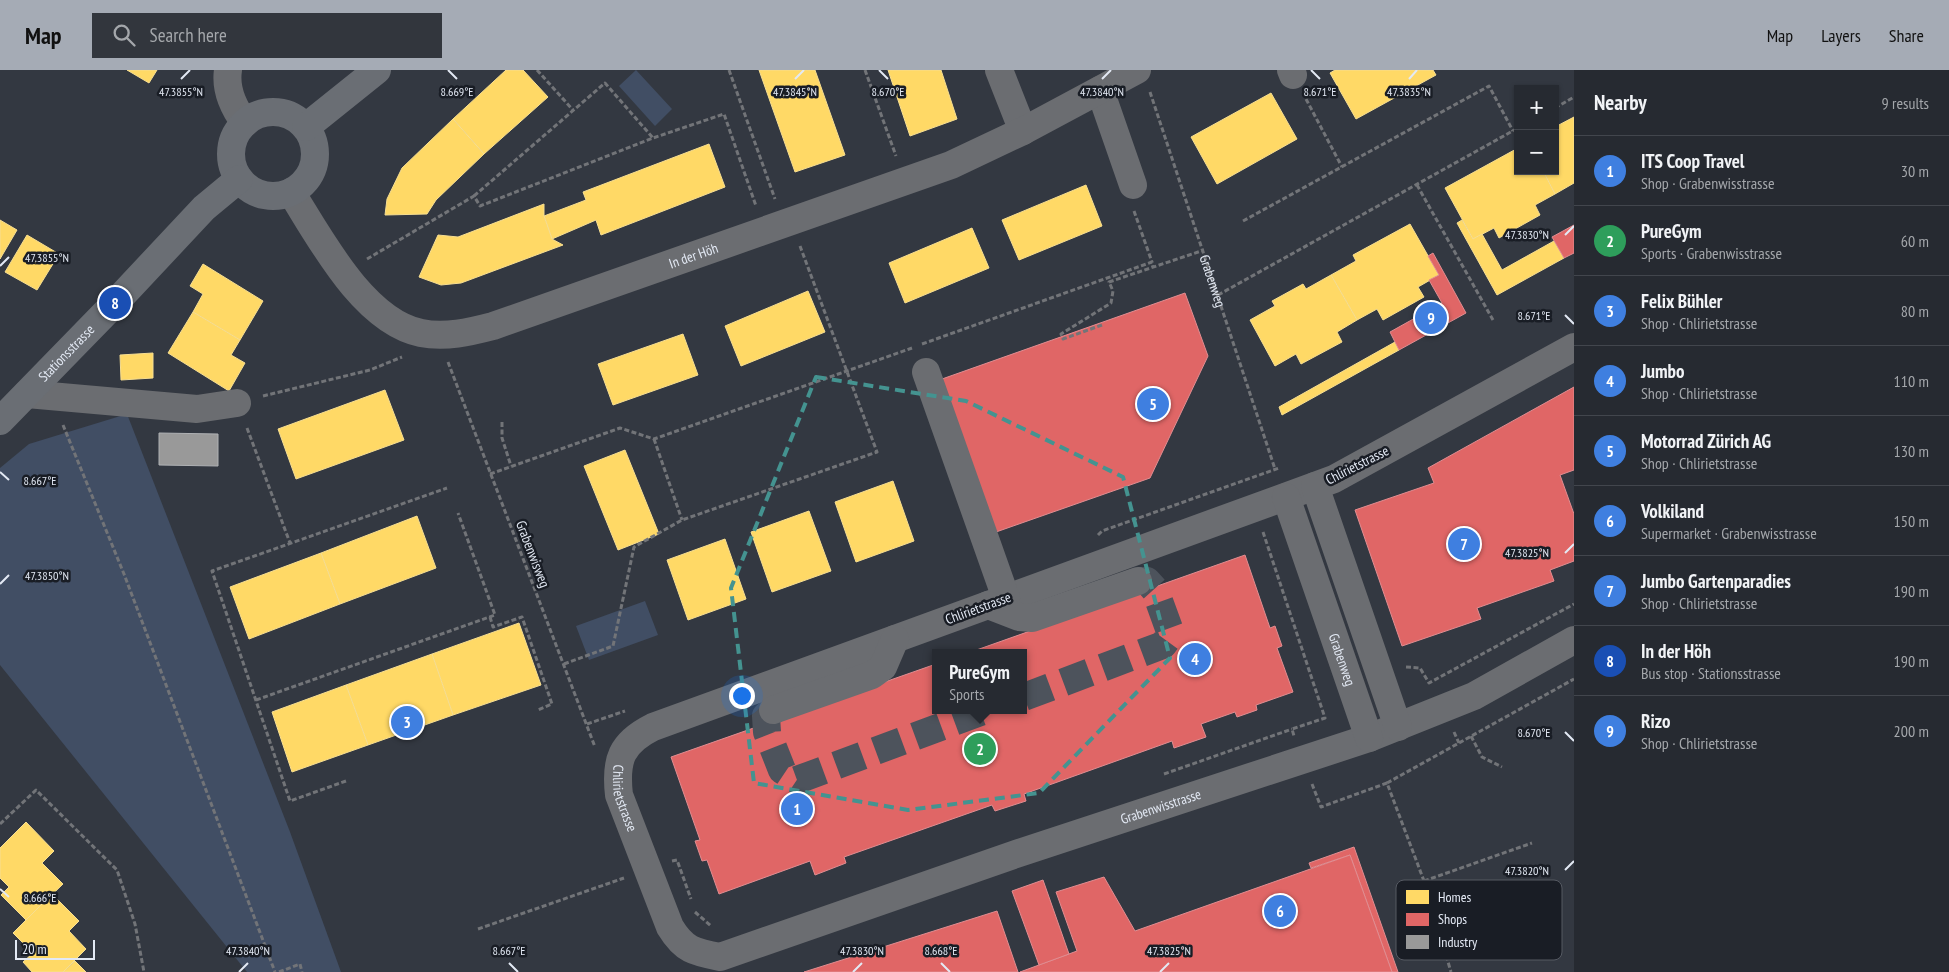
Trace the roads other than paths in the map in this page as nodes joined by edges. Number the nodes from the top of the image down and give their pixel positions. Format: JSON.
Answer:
{"nodes":[{"id":1,"x":228,"y":70,"type":"edge"},
{"id":2,"x":377,"y":70,"type":"edge"},
{"id":3,"x":999,"y":70,"type":"edge"},
{"id":4,"x":1144,"y":82,"type":"edge"},
{"id":5,"x":1100,"y":90,"type":"junction"},
{"id":6,"x":245,"y":123,"type":"junction"},
{"id":7,"x":306,"y":128,"type":"junction"},
{"id":8,"x":1023,"y":131,"type":"junction"},
{"id":9,"x":239,"y":179,"type":"junction"},
{"id":10,"x":1133,"y":185,"type":"road end"},
{"id":11,"x":291,"y":192,"type":"junction"},
{"id":12,"x":1574,"y":347,"type":"edge"},
{"id":13,"x":926,"y":372,"type":"dead end"},
{"id":14,"x":40,"y":396,"type":"junction"},
{"id":15,"x":237,"y":403,"type":"road end"},
{"id":16,"x":0,"y":420,"type":"edge"},
{"id":17,"x":1315,"y":486,"type":"junction"},
{"id":18,"x":1286,"y":497,"type":"junction"},
{"id":19,"x":1138,"y":581,"type":"dead end"},
{"id":20,"x":997,"y":602,"type":"junction"},
{"id":21,"x":895,"y":639,"type":"junction"},
{"id":22,"x":1574,"y":640,"type":"edge"},
{"id":23,"x":773,"y":710,"type":"dead end"},
{"id":24,"x":1398,"y":727,"type":"junction"},
{"id":25,"x":1369,"y":738,"type":"junction"},
{"id":26,"x":738,"y":952,"type":"joint"}],
"edges":[{"from":1,"to":6,"type":"street"},
{"from":2,"to":7,"type":"main road"},
{"from":3,"to":8,"type":"street"},
{"from":4,"to":5,"type":"street","name":"In der Höh"},
{"from":5,"to":8,"type":"street","name":"In der Höh"},
{"from":5,"to":10,"type":"street"},
{"from":6,"to":7,"type":"main road"},
{"from":6,"to":9,"type":"main road"},
{"from":7,"to":11,"type":"main road"},
{"from":8,"to":11,"type":"street","name":"In der Höh"},
{"from":9,"to":11,"type":"main road"},
{"from":9,"to":14,"type":"main road","name":"Stationsstrasse"},
{"from":12,"to":17,"type":"street","name":"Chlirietstrasse"},
{"from":13,"to":20,"type":"street"},
{"from":14,"to":15,"type":"street"},
{"from":14,"to":16,"type":"main road","name":"Stationsstrasse"},
{"from":17,"to":18,"type":"street","name":"Chlirietstrasse"},
{"from":17,"to":24,"type":"street"},
{"from":18,"to":20,"type":"street","name":"Chlirietstrasse"},
{"from":18,"to":25,"type":"street","name":"Grabenweg"},
{"from":19,"to":20,"type":"street"},
{"from":20,"to":21,"type":"street","name":"Chlirietstrasse"},
{"from":21,"to":23,"type":"street"},
{"from":21,"to":26,"type":"street","name":"Chlirietstrasse"},
{"from":22,"to":24,"type":"street","name":"Grabenwisstrasse"},
{"from":24,"to":25,"type":"street","name":"Grabenwisstrasse"},
{"from":25,"to":26,"type":"street","name":"Grabenwisstrasse"}]}
